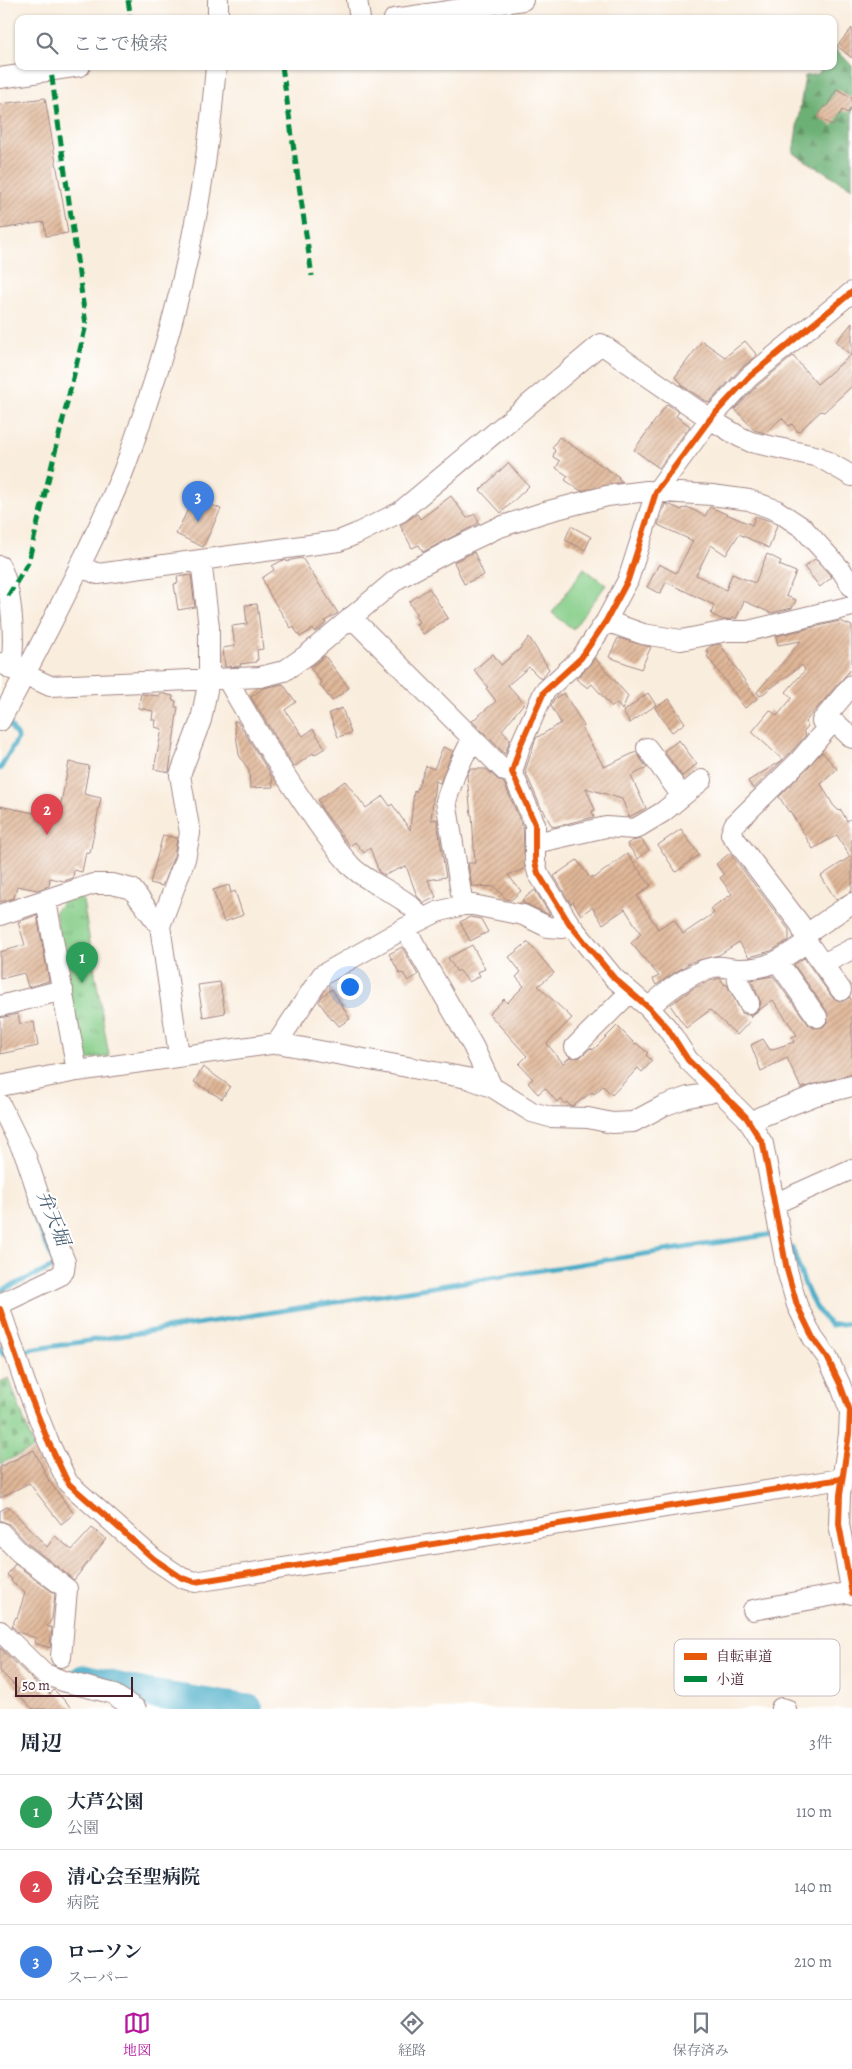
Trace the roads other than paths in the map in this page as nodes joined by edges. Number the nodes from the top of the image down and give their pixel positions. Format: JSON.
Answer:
{"nodes":[{"id":1,"x":218,"y":0,"type":"edge"},
{"id":2,"x":358,"y":0,"type":"edge"},
{"id":3,"x":523,"y":0,"type":"edge"},
{"id":4,"x":218,"y":15,"type":"edge"},
{"id":5,"x":360,"y":15,"type":"edge"},
{"id":6,"x":421,"y":15,"type":"edge"},
{"id":7,"x":53,"y":70,"type":"edge"},
{"id":8,"x":216,"y":70,"type":"edge"},
{"id":9,"x":0,"y":78,"type":"edge"},
{"id":10,"x":852,"y":292,"type":"edge"},
{"id":11,"x":710,"y":420,"type":"junction"},
{"id":12,"x":852,"y":476,"type":"edge"},
{"id":13,"x":656,"y":492,"type":"junction"},
{"id":14,"x":201,"y":560,"type":"junction"},
{"id":15,"x":0,"y":566,"type":"edge"},
{"id":16,"x":79,"y":566,"type":"junction"},
{"id":17,"x":852,"y":587,"type":"edge"},
{"id":18,"x":852,"y":606,"type":"edge"},
{"id":19,"x":351,"y":617,"type":"junction"},
{"id":20,"x":606,"y":621,"type":"junction"},
{"id":21,"x":12,"y":669,"type":"edge"},
{"id":22,"x":218,"y":680,"type":"junction"},
{"id":23,"x":852,"y":685,"type":"edge"},
{"id":24,"x":0,"y":721,"type":"edge"},
{"id":25,"x":829,"y":726,"type":"junction"},
{"id":26,"x":852,"y":738,"type":"edge"},
{"id":27,"x":472,"y":739,"type":"junction"},
{"id":28,"x":647,"y":748,"type":"dead end"},
{"id":29,"x":512,"y":772,"type":"junction"},
{"id":30,"x":702,"y":780,"type":"dead end"},
{"id":31,"x":682,"y":796,"type":"junction"},
{"id":32,"x":535,"y":840,"type":"junction"},
{"id":33,"x":46,"y":901,"type":"junction"},
{"id":34,"x":852,"y":903,"type":"edge"},
{"id":35,"x":462,"y":905,"type":"junction"},
{"id":36,"x":0,"y":915,"type":"edge"},
{"id":37,"x":413,"y":923,"type":"junction"},
{"id":38,"x":569,"y":924,"type":"junction"},
{"id":39,"x":160,"y":926,"type":"junction"},
{"id":40,"x":806,"y":938,"type":"junction"},
{"id":41,"x":852,"y":949,"type":"edge"},
{"id":42,"x":778,"y":962,"type":"junction"},
{"id":43,"x":823,"y":964,"type":"junction"},
{"id":44,"x":735,"y":970,"type":"junction"},
{"id":45,"x":63,"y":990,"type":"junction"},
{"id":46,"x":841,"y":990,"type":"dead end"},
{"id":47,"x":630,"y":992,"type":"junction"},
{"id":48,"x":750,"y":1003,"type":"dead end"},
{"id":49,"x":0,"y":1006,"type":"edge"},
{"id":50,"x":648,"y":1008,"type":"junction"},
{"id":51,"x":817,"y":1017,"type":"dead end"},
{"id":52,"x":277,"y":1043,"type":"junction"},
{"id":53,"x":575,"y":1047,"type":"dead end"},
{"id":54,"x":179,"y":1055,"type":"junction"},
{"id":55,"x":77,"y":1071,"type":"junction"},
{"id":56,"x":0,"y":1086,"type":"edge"},
{"id":57,"x":852,"y":1086,"type":"edge"},
{"id":58,"x":492,"y":1087,"type":"junction"},
{"id":59,"x":716,"y":1087,"type":"junction"},
{"id":60,"x":0,"y":1104,"type":"edge"},
{"id":61,"x":753,"y":1126,"type":"junction"},
{"id":62,"x":852,"y":1169,"type":"edge"},
{"id":63,"x":774,"y":1204,"type":"junction"},
{"id":64,"x":0,"y":1304,"type":"edge"},
{"id":65,"x":0,"y":1309,"type":"edge"},
{"id":66,"x":841,"y":1479,"type":"junction"},
{"id":67,"x":0,"y":1532,"type":"edge"},
{"id":68,"x":852,"y":1593,"type":"edge"},
{"id":69,"x":753,"y":1610,"type":"dead end"},
{"id":70,"x":0,"y":1631,"type":"edge"},
{"id":71,"x":61,"y":1657,"type":"dead end"},
{"id":72,"x":782,"y":1708,"type":"edge"},
{"id":73,"x":136,"y":1709,"type":"edge"},
{"id":74,"x":786,"y":1709,"type":"edge"}],
"edges":[{"from":1,"to":4,"type":"street"},
{"from":2,"to":5,"type":"street"},
{"from":3,"to":6,"type":"street"},
{"from":7,"to":9,"type":"street"},
{"from":8,"to":16,"type":"street"},
{"from":10,"to":11,"type":"street"},
{"from":11,"to":12,"type":"street"},
{"from":11,"to":13,"type":"street"},
{"from":11,"to":14,"type":"street"},
{"from":13,"to":17,"type":"street"},
{"from":13,"to":19,"type":"street"},
{"from":13,"to":20,"type":"street"},
{"from":14,"to":16,"type":"street"},
{"from":14,"to":22,"type":"street"},
{"from":15,"to":21,"type":"street"},
{"from":16,"to":21,"type":"street"},
{"from":18,"to":20,"type":"street"},
{"from":19,"to":22,"type":"street"},
{"from":19,"to":27,"type":"street"},
{"from":20,"to":29,"type":"street"},
{"from":21,"to":22,"type":"street"},
{"from":21,"to":24,"type":"street"},
{"from":22,"to":37,"type":"street"},
{"from":22,"to":39,"type":"street"},
{"from":23,"to":25,"type":"street"},
{"from":25,"to":26,"type":"street"},
{"from":25,"to":40,"type":"street"},
{"from":27,"to":29,"type":"street"},
{"from":27,"to":35,"type":"street"},
{"from":28,"to":31,"type":"street"},
{"from":29,"to":32,"type":"street"},
{"from":30,"to":31,"type":"street"},
{"from":31,"to":32,"type":"street"},
{"from":32,"to":38,"type":"street"},
{"from":33,"to":36,"type":"street"},
{"from":33,"to":39,"type":"street"},
{"from":33,"to":45,"type":"street"},
{"from":34,"to":40,"type":"street"},
{"from":35,"to":37,"type":"street"},
{"from":35,"to":38,"type":"street"},
{"from":37,"to":52,"type":"street"},
{"from":37,"to":58,"type":"street"},
{"from":38,"to":47,"type":"street"},
{"from":39,"to":54,"type":"street"},
{"from":40,"to":42,"type":"street"},
{"from":40,"to":43,"type":"street"},
{"from":41,"to":43,"type":"street"},
{"from":42,"to":44,"type":"street"},
{"from":42,"to":51,"type":"street"},
{"from":43,"to":46,"type":"street"},
{"from":44,"to":48,"type":"street"},
{"from":44,"to":50,"type":"street"},
{"from":45,"to":49,"type":"street"},
{"from":45,"to":55,"type":"street"},
{"from":47,"to":50,"type":"street"},
{"from":47,"to":53,"type":"street"},
{"from":50,"to":59,"type":"street"},
{"from":52,"to":54,"type":"street"},
{"from":52,"to":58,"type":"street"},
{"from":54,"to":55,"type":"street"},
{"from":55,"to":56,"type":"street"},
{"from":57,"to":61,"type":"street"},
{"from":58,"to":59,"type":"street"},
{"from":59,"to":61,"type":"street"},
{"from":60,"to":64,"type":"street"},
{"from":61,"to":63,"type":"street"},
{"from":62,"to":63,"type":"street"},
{"from":63,"to":66,"type":"street"},
{"from":65,"to":66,"type":"street"},
{"from":66,"to":68,"type":"street"},
{"from":67,"to":71,"type":"street"},
{"from":68,"to":69,"type":"street"},
{"from":70,"to":73,"type":"street"},
{"from":72,"to":74,"type":"street"}]}
